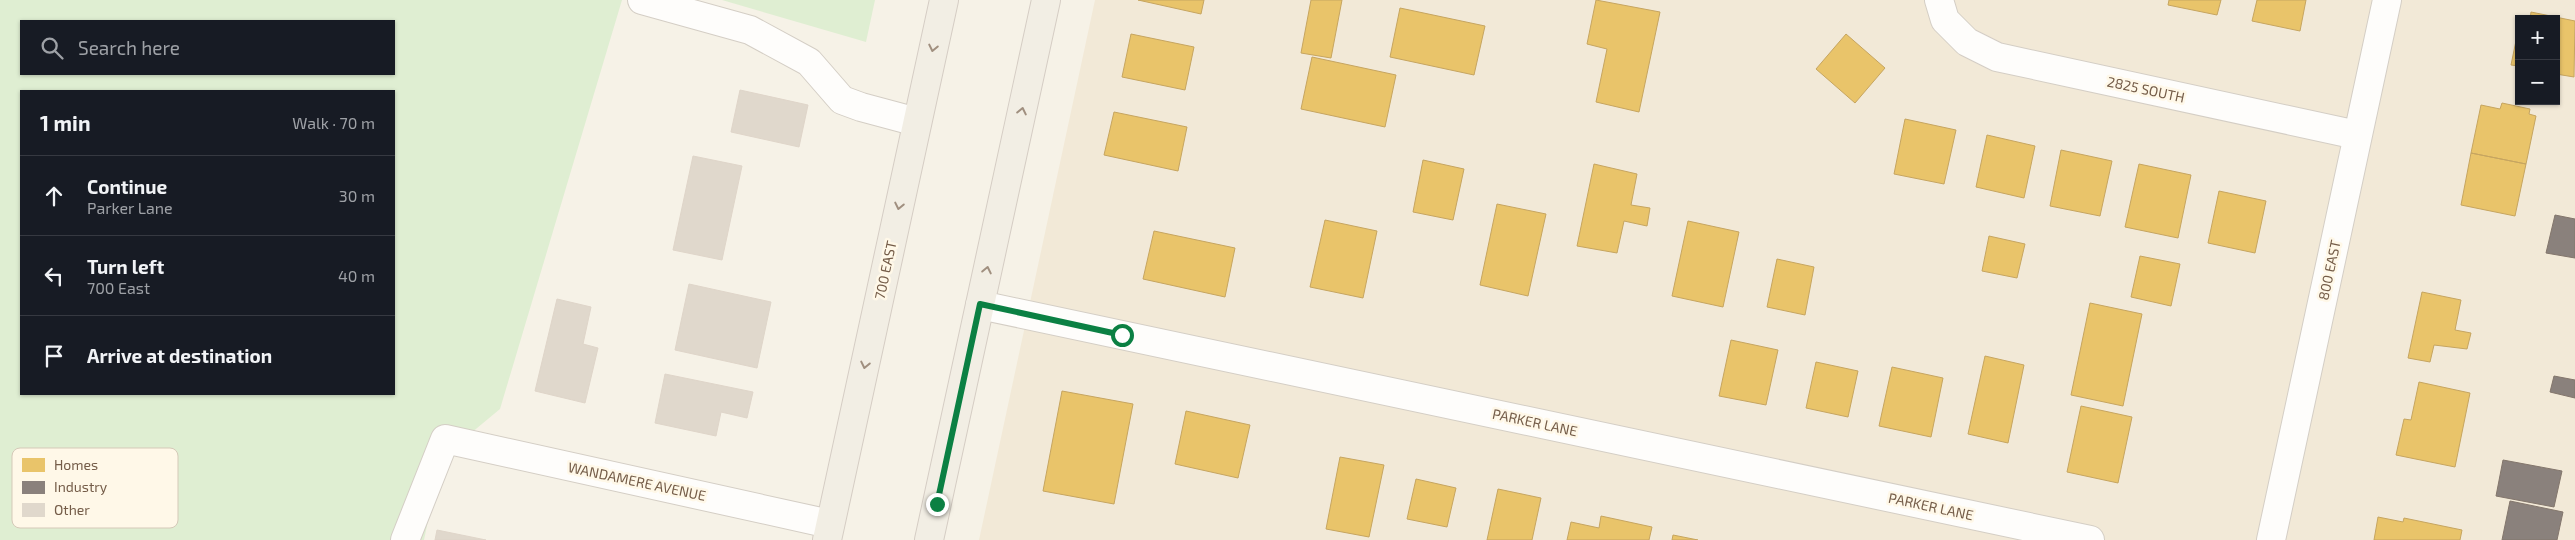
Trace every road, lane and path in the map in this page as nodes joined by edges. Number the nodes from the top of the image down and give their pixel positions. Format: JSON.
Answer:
{"nodes":[{"id":1,"x":642,"y":0,"type":"edge"},
{"id":2,"x":944,"y":0,"type":"edge"},
{"id":3,"x":1046,"y":0,"type":"edge"},
{"id":4,"x":2387,"y":0,"type":"edge"},
{"id":5,"x":1942,"y":10,"type":"edge"},
{"id":6,"x":917,"y":122,"type":"junction"},
{"id":7,"x":2358,"y":135,"type":"junction"},
{"id":8,"x":980,"y":304,"type":"junction"},
{"id":9,"x":829,"y":532,"type":"edge"},
{"id":10,"x":405,"y":540,"type":"edge"},
{"id":11,"x":929,"y":540,"type":"edge"},
{"id":12,"x":2090,"y":540,"type":"edge"},
{"id":13,"x":2271,"y":540,"type":"edge"}],
"edges":[{"from":1,"to":6,"type":"street"},
{"from":2,"to":6,"type":"main road","name":"700 EAST","one_way":true},
{"from":8,"to":3,"type":"main road","one_way":true},
{"from":4,"to":7,"type":"street","name":"800 EAST"},
{"from":5,"to":7,"type":"street","name":"2825 SOUTH"},
{"from":6,"to":9,"type":"main road","name":"700 EAST","one_way":true},
{"from":7,"to":13,"type":"street","name":"800 EAST"},
{"from":8,"to":11,"type":"main road"},
{"from":8,"to":12,"type":"street","name":"PARKER LANE"},
{"from":9,"to":10,"type":"street","name":"WANDAMERE AVENUE"}]}
